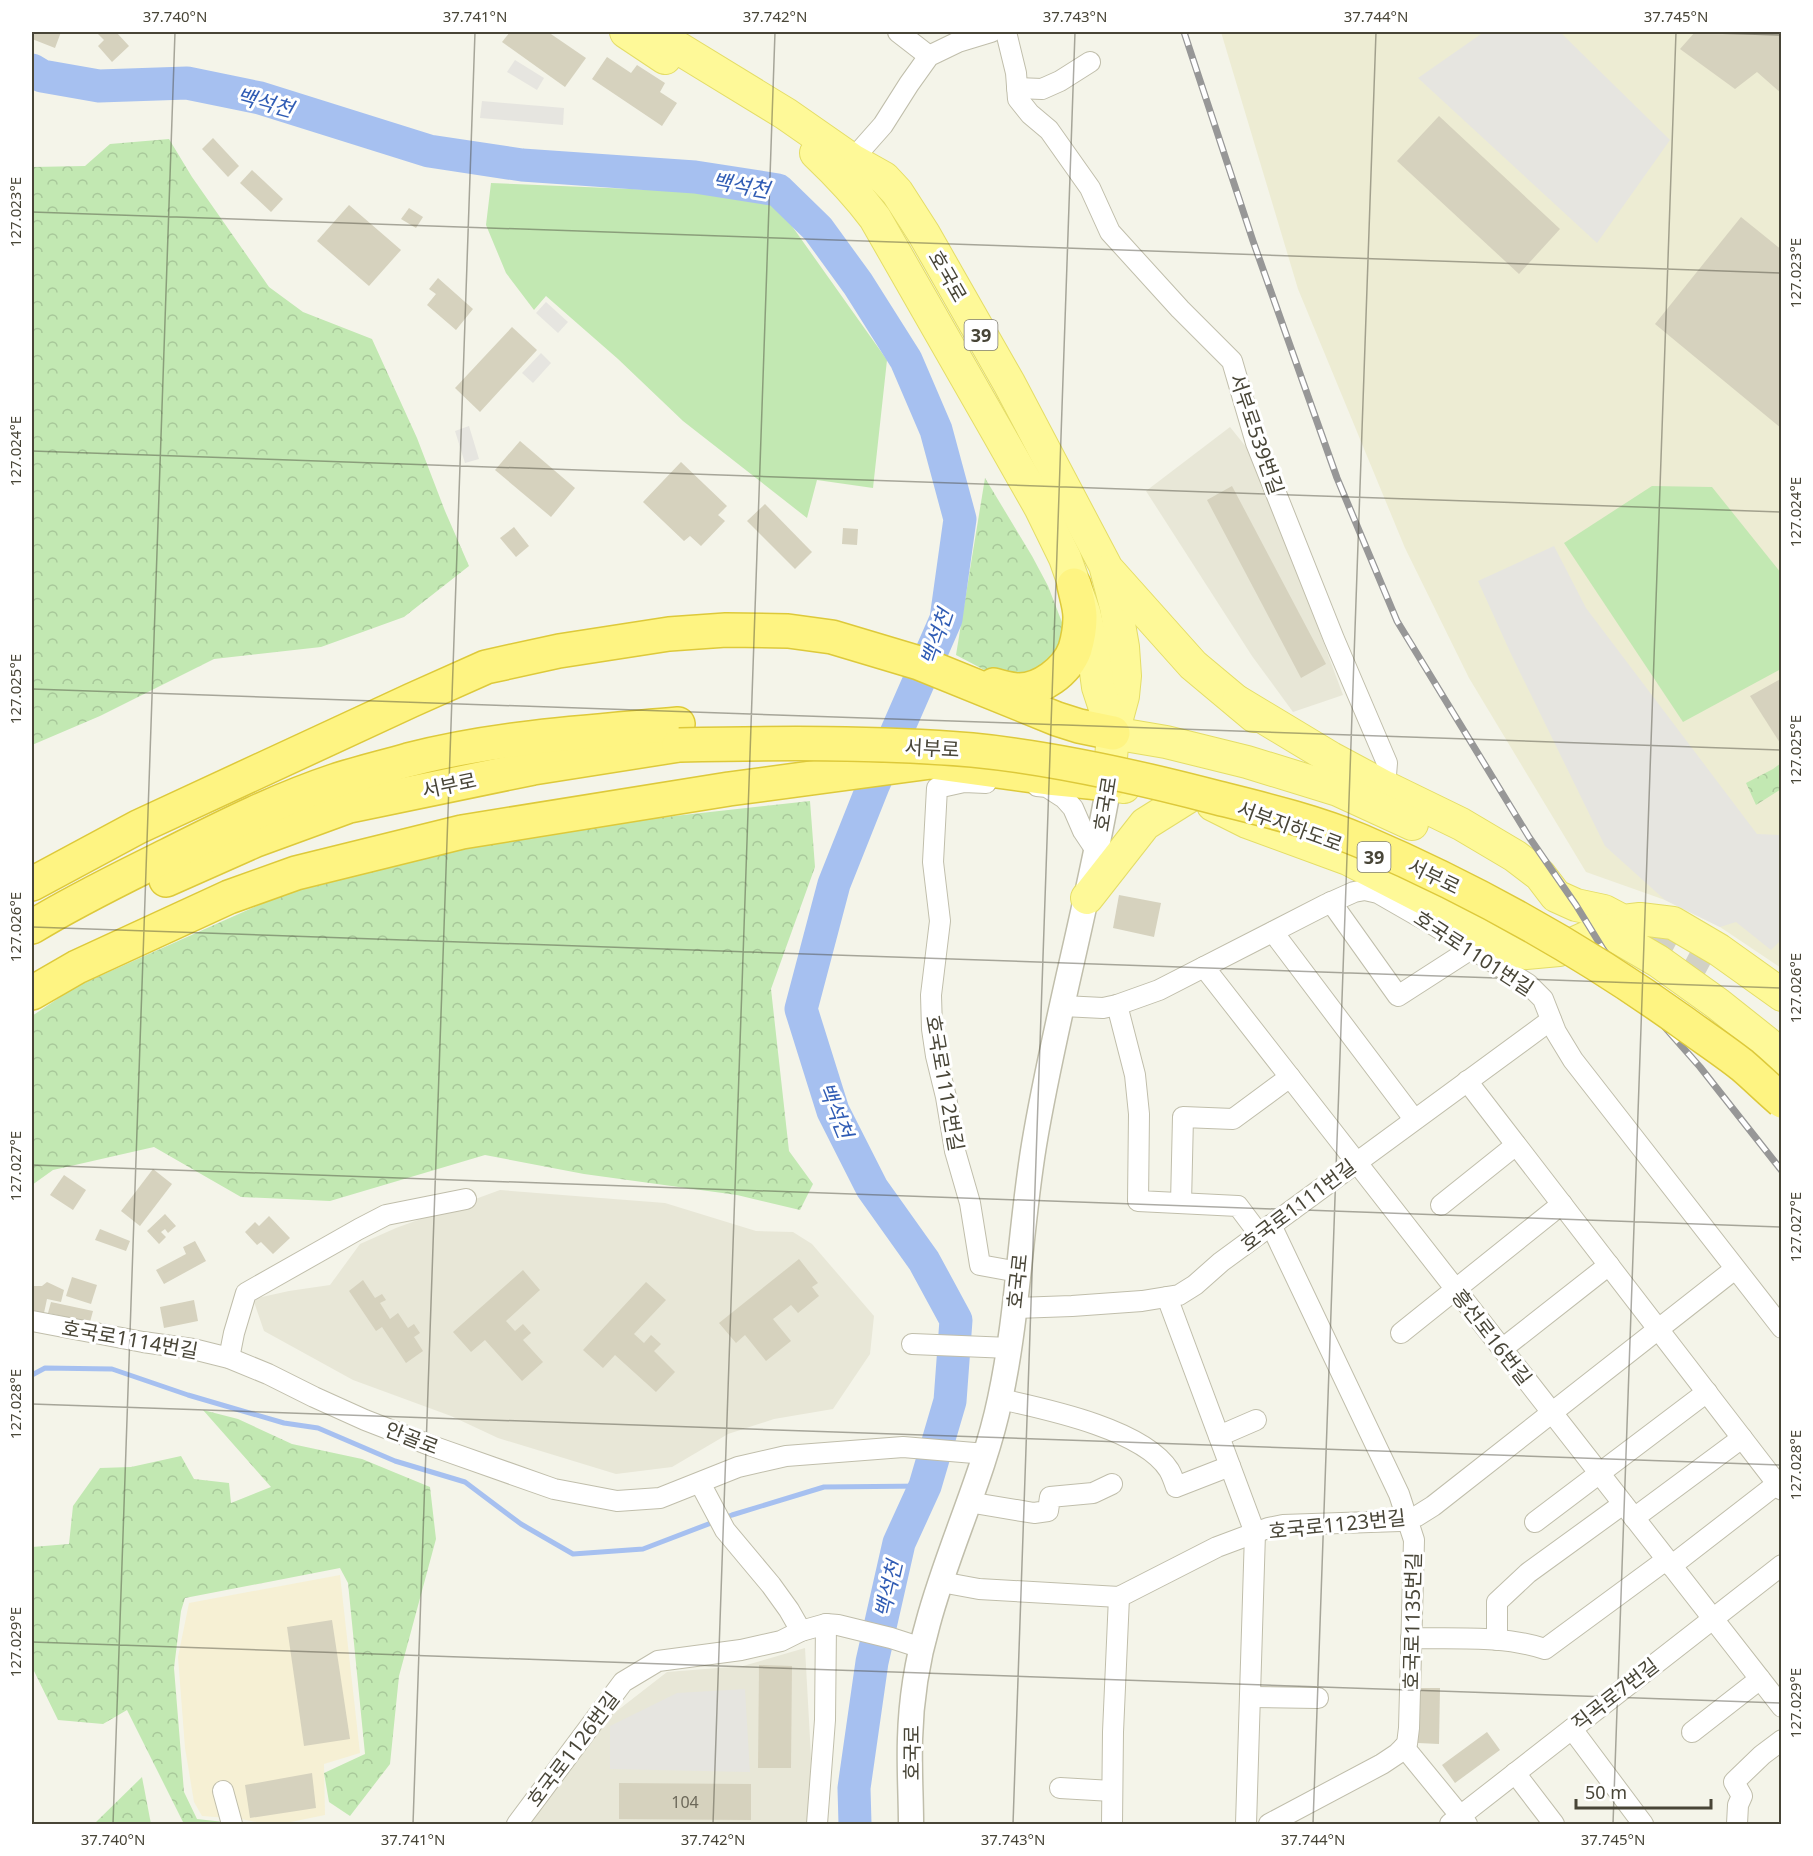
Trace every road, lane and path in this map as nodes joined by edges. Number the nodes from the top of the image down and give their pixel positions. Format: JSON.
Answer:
{"nodes":[{"id":1,"x":626,"y":32,"type":"edge"},
{"id":2,"x":652,"y":32,"type":"edge"},
{"id":3,"x":898,"y":32,"type":"edge"},
{"id":4,"x":991,"y":32,"type":"edge"},
{"id":5,"x":1006,"y":32,"type":"edge"},
{"id":6,"x":953,"y":37,"type":"edge"},
{"id":7,"x":929,"y":56,"type":"junction"},
{"id":8,"x":1090,"y":62,"type":"dead end"},
{"id":9,"x":1017,"y":88,"type":"junction"},
{"id":10,"x":852,"y":160,"type":"junction"},
{"id":11,"x":1105,"y":566,"type":"junction"},
{"id":12,"x":1074,"y":585,"type":"junction"},
{"id":13,"x":964,"y":680,"type":"junction"},
{"id":14,"x":1238,"y":702,"type":"junction"},
{"id":15,"x":1113,"y":733,"type":"junction"},
{"id":16,"x":679,"y":734,"type":"junction"},
{"id":17,"x":934,"y":775,"type":"junction"},
{"id":18,"x":1385,"y":787,"type":"junction"},
{"id":19,"x":1338,"y":789,"type":"junction"},
{"id":20,"x":1108,"y":794,"type":"junction"},
{"id":21,"x":1204,"y":800,"type":"junction"},
{"id":22,"x":1097,"y":852,"type":"junction"},
{"id":23,"x":1505,"y":866,"type":"dead end"},
{"id":24,"x":32,"y":884,"type":"edge"},
{"id":25,"x":1556,"y":896,"type":"junction"},
{"id":26,"x":1087,"y":898,"type":"junction"},
{"id":27,"x":1331,"y":902,"type":"junction"},
{"id":28,"x":1614,"y":925,"type":"junction"},
{"id":29,"x":32,"y":927,"type":"edge"},
{"id":30,"x":1273,"y":932,"type":"junction"},
{"id":31,"x":1529,"y":942,"type":"junction"},
{"id":32,"x":32,"y":949,"type":"edge"},
{"id":33,"x":1471,"y":949,"type":"junction"},
{"id":34,"x":1204,"y":967,"type":"junction"},
{"id":35,"x":1706,"y":972,"type":"tunnel mouth"},
{"id":36,"x":32,"y":993,"type":"edge"},
{"id":37,"x":1782,"y":995,"type":"edge"},
{"id":38,"x":1117,"y":1005,"type":"junction"},
{"id":39,"x":1063,"y":1006,"type":"junction"},
{"id":40,"x":1551,"y":1020,"type":"junction"},
{"id":41,"x":1782,"y":1026,"type":"edge"},
{"id":42,"x":1782,"y":1071,"type":"edge"},
{"id":43,"x":1290,"y":1077,"type":"junction"},
{"id":44,"x":1467,"y":1081,"type":"junction"},
{"id":45,"x":1782,"y":1082,"type":"edge"},
{"id":46,"x":1782,"y":1101,"type":"edge"},
{"id":47,"x":1414,"y":1119,"type":"junction"},
{"id":48,"x":1516,"y":1145,"type":"junction"},
{"id":49,"x":1356,"y":1162,"type":"junction"},
{"id":50,"x":466,"y":1199,"type":"dead end"},
{"id":51,"x":1181,"y":1203,"type":"junction"},
{"id":52,"x":1562,"y":1204,"type":"junction"},
{"id":53,"x":1441,"y":1205,"type":"dead end"},
{"id":54,"x":1265,"y":1230,"type":"junction"},
{"id":55,"x":1609,"y":1265,"type":"junction"},
{"id":56,"x":1735,"y":1269,"type":"junction"},
{"id":57,"x":1018,"y":1272,"type":"junction"},
{"id":58,"x":1454,"y":1289,"type":"junction"},
{"id":59,"x":1167,"y":1297,"type":"junction"},
{"id":60,"x":1015,"y":1308,"type":"junction"},
{"id":61,"x":32,"y":1321,"type":"edge"},
{"id":62,"x":1782,"y":1328,"type":"edge"},
{"id":63,"x":1659,"y":1329,"type":"junction"},
{"id":64,"x":1401,"y":1333,"type":"dead end"},
{"id":65,"x":912,"y":1344,"type":"dead end"},
{"id":66,"x":1010,"y":1348,"type":"junction"},
{"id":67,"x":1502,"y":1349,"type":"junction"},
{"id":68,"x":229,"y":1358,"type":"junction"},
{"id":69,"x":1707,"y":1392,"type":"junction"},
{"id":70,"x":1000,"y":1399,"type":"junction"},
{"id":71,"x":1552,"y":1413,"type":"junction"},
{"id":72,"x":1256,"y":1420,"type":"dead end"},
{"id":73,"x":1219,"y":1436,"type":"junction"},
{"id":74,"x":1742,"y":1438,"type":"junction"},
{"id":75,"x":974,"y":1453,"type":"junction"},
{"id":76,"x":1230,"y":1466,"type":"junction"},
{"id":77,"x":1599,"y":1474,"type":"junction"},
{"id":78,"x":700,"y":1483,"type":"junction"},
{"id":79,"x":1112,"y":1484,"type":"dead end"},
{"id":80,"x":1779,"y":1487,"type":"edge"},
{"id":81,"x":968,"y":1502,"type":"junction"},
{"id":82,"x":1628,"y":1511,"type":"junction"},
{"id":83,"x":1407,"y":1519,"type":"junction"},
{"id":84,"x":1535,"y":1522,"type":"dead end"},
{"id":85,"x":1255,"y":1533,"type":"junction"},
{"id":86,"x":1669,"y":1563,"type":"junction"},
{"id":87,"x":1782,"y":1565,"type":"edge"},
{"id":88,"x":941,"y":1582,"type":"junction"},
{"id":89,"x":1119,"y":1597,"type":"junction"},
{"id":90,"x":1712,"y":1618,"type":"junction"},
{"id":91,"x":832,"y":1624,"type":"junction"},
{"id":92,"x":801,"y":1631,"type":"junction"},
{"id":93,"x":1411,"y":1638,"type":"junction"},
{"id":94,"x":1497,"y":1640,"type":"junction"},
{"id":95,"x":922,"y":1648,"type":"junction"},
{"id":96,"x":1760,"y":1679,"type":"junction"},
{"id":97,"x":1250,"y":1696,"type":"junction"},
{"id":98,"x":1318,"y":1698,"type":"dead end"},
{"id":99,"x":1782,"y":1707,"type":"edge"},
{"id":100,"x":1572,"y":1729,"type":"junction"},
{"id":101,"x":1692,"y":1732,"type":"dead end"},
{"id":102,"x":1782,"y":1740,"type":"edge"},
{"id":103,"x":1404,"y":1747,"type":"junction"},
{"id":104,"x":1515,"y":1773,"type":"junction"},
{"id":105,"x":1060,"y":1788,"type":"dead end"},
{"id":106,"x":223,"y":1791,"type":"dead end"},
{"id":107,"x":1112,"y":1791,"type":"junction"},
{"id":108,"x":1459,"y":1822,"type":"edge"},
{"id":109,"x":232,"y":1824,"type":"edge"},
{"id":110,"x":517,"y":1824,"type":"edge"},
{"id":111,"x":818,"y":1824,"type":"edge"},
{"id":112,"x":911,"y":1824,"type":"edge"},
{"id":113,"x":1112,"y":1824,"type":"edge"},
{"id":114,"x":1246,"y":1824,"type":"edge"},
{"id":115,"x":1269,"y":1824,"type":"edge"},
{"id":116,"x":1554,"y":1824,"type":"edge"},
{"id":117,"x":1643,"y":1824,"type":"edge"},
{"id":118,"x":1737,"y":1824,"type":"edge"}],
"edges":[{"from":1,"to":12,"type":"main road","name":"호국로","number":"39"},
{"from":2,"to":10,"type":"main road","name":"호국로","number":"39"},
{"from":3,"to":7,"type":"street"},
{"from":4,"to":6,"type":"street"},
{"from":5,"to":9,"type":"street","name":"서부로539번길"},
{"from":6,"to":7,"type":"street"},
{"from":7,"to":10,"type":"street"},
{"from":8,"to":9,"type":"street"},
{"from":9,"to":18,"type":"street","name":"서부로539번길"},
{"from":10,"to":11,"type":"main road","name":"호국로","number":"39"},
{"from":11,"to":14,"type":"main road","number":"39"},
{"from":11,"to":15,"type":"main road","name":"호국로","number":"39"},
{"from":12,"to":13,"type":"highway"},
{"from":12,"to":15,"type":"main road","name":"호국로","number":"39"},
{"from":13,"to":15,"type":"highway"},
{"from":13,"to":24,"type":"highway"},
{"from":14,"to":18,"type":"main road"},
{"from":14,"to":19,"type":"main road","number":"39"},
{"from":15,"to":19,"type":"main road","number":"39"},
{"from":15,"to":20,"type":"main road","name":"호국로","number":"39"},
{"from":16,"to":29,"type":"highway","name":"서부로"},
{"from":16,"to":32,"type":"highway","name":"서부로"},
{"from":16,"to":42,"type":"highway","name":"서부로"},
{"from":16,"to":46,"type":"highway","name":"서부로","bridge":true},
{"from":17,"to":20,"type":"highway"},
{"from":17,"to":22,"type":"street"},
{"from":17,"to":36,"type":"highway"},
{"from":17,"to":57,"type":"street","name":"호국로1112번길"},
{"from":18,"to":25,"type":"main road"},
{"from":19,"to":23,"type":"main road","number":"39"},
{"from":20,"to":21,"type":"main road"},
{"from":20,"to":22,"type":"street","name":"호국로"},
{"from":21,"to":26,"type":"main road"},
{"from":21,"to":31,"type":"main road"},
{"from":22,"to":26,"type":"street","name":"호국로"},
{"from":25,"to":28,"type":"main road"},
{"from":25,"to":31,"type":"main road"},
{"from":26,"to":39,"type":"street","name":"호국로"},
{"from":27,"to":30,"type":"street","name":"호국로1101번길"},
{"from":27,"to":33,"type":"street","name":"호국로1101번길"},
{"from":27,"to":33,"type":"street"},
{"from":28,"to":31,"type":"main road"},
{"from":28,"to":37,"type":"main road"},
{"from":28,"to":45,"type":"main road"},
{"from":30,"to":34,"type":"street","name":"호국로1101번길"},
{"from":30,"to":47,"type":"street"},
{"from":33,"to":40,"type":"street","name":"호국로1101번길"},
{"from":34,"to":38,"type":"street","name":"호국로1101번길"},
{"from":34,"to":43,"type":"street","name":"흥선로16번길"},
{"from":35,"to":41,"type":"main road"},
{"from":38,"to":39,"type":"street","name":"호국로1101번길"},
{"from":38,"to":51,"type":"street"},
{"from":39,"to":57,"type":"street","name":"호국로"},
{"from":40,"to":44,"type":"street","name":"호국로1111번길"},
{"from":40,"to":56,"type":"street","name":"호국로1101번길"},
{"from":43,"to":49,"type":"street","name":"흥선로16번길"},
{"from":43,"to":51,"type":"street"},
{"from":44,"to":47,"type":"street","name":"호국로1111번길"},
{"from":44,"to":48,"type":"street"},
{"from":47,"to":49,"type":"street","name":"호국로1111번길"},
{"from":48,"to":52,"type":"street"},
{"from":48,"to":53,"type":"street"},
{"from":49,"to":54,"type":"street","name":"호국로1111번길"},
{"from":49,"to":58,"type":"street","name":"흥선로16번길"},
{"from":50,"to":68,"type":"street"},
{"from":51,"to":54,"type":"street","name":"호국로1135번길"},
{"from":52,"to":55,"type":"street"},
{"from":52,"to":58,"type":"street"},
{"from":54,"to":59,"type":"street","name":"호국로1111번길"},
{"from":54,"to":83,"type":"street","name":"호국로1135번길"},
{"from":55,"to":63,"type":"street"},
{"from":55,"to":67,"type":"street"},
{"from":56,"to":62,"type":"street","name":"호국로1101번길"},
{"from":56,"to":63,"type":"street","name":"호국로1123번길"},
{"from":57,"to":60,"type":"street","name":"호국로"},
{"from":58,"to":64,"type":"street"},
{"from":58,"to":67,"type":"street","name":"흥선로16번길"},
{"from":59,"to":60,"type":"street","name":"호국로1111번길"},
{"from":59,"to":73,"type":"street"},
{"from":60,"to":66,"type":"street","name":"호국로"},
{"from":61,"to":68,"type":"street","name":"호국로1114번길"},
{"from":63,"to":69,"type":"street"},
{"from":63,"to":71,"type":"street","name":"호국로1123번길"},
{"from":65,"to":66,"type":"street"},
{"from":66,"to":70,"type":"street","name":"호국로"},
{"from":67,"to":71,"type":"street","name":"흥선로16번길"},
{"from":68,"to":78,"type":"street","name":"안골로"},
{"from":69,"to":74,"type":"street"},
{"from":69,"to":77,"type":"street"},
{"from":70,"to":75,"type":"street","name":"호국로"},
{"from":70,"to":76,"type":"street"},
{"from":71,"to":77,"type":"street","name":"흥선로16번길"},
{"from":71,"to":83,"type":"street","name":"호국로1123번길"},
{"from":72,"to":73,"type":"street"},
{"from":73,"to":76,"type":"street"},
{"from":74,"to":80,"type":"street"},
{"from":74,"to":82,"type":"street"},
{"from":75,"to":78,"type":"street","name":"안골로"},
{"from":75,"to":81,"type":"street","name":"호국로"},
{"from":76,"to":85,"type":"street"},
{"from":77,"to":82,"type":"street","name":"흥선로16번길"},
{"from":77,"to":84,"type":"street"},
{"from":78,"to":92,"type":"street"},
{"from":79,"to":81,"type":"street"},
{"from":80,"to":86,"type":"street"},
{"from":81,"to":88,"type":"street","name":"호국로"},
{"from":82,"to":86,"type":"street","name":"흥선로16번길"},
{"from":82,"to":94,"type":"street"},
{"from":83,"to":85,"type":"street","name":"호국로1123번길"},
{"from":83,"to":93,"type":"street","name":"호국로1135번길"},
{"from":85,"to":89,"type":"street","name":"호국로1123번길"},
{"from":85,"to":97,"type":"street"},
{"from":86,"to":90,"type":"street","name":"흥선로16번길"},
{"from":86,"to":94,"type":"street"},
{"from":87,"to":90,"type":"street","name":"직곡로7번길"},
{"from":88,"to":89,"type":"street"},
{"from":88,"to":95,"type":"street","name":"호국로"},
{"from":89,"to":107,"type":"street"},
{"from":90,"to":96,"type":"street","name":"흥선로16번길"},
{"from":90,"to":100,"type":"street","name":"직곡로7번길"},
{"from":91,"to":92,"type":"street","name":"호국로1126번길"},
{"from":91,"to":95,"type":"street"},
{"from":91,"to":111,"type":"street"},
{"from":92,"to":110,"type":"street","name":"호국로1126번길"},
{"from":93,"to":94,"type":"street"},
{"from":93,"to":103,"type":"street","name":"호국로1135번길"},
{"from":95,"to":112,"type":"street","name":"호국로"},
{"from":96,"to":99,"type":"street","name":"흥선로16번길"},
{"from":96,"to":101,"type":"street"},
{"from":97,"to":98,"type":"street"},
{"from":97,"to":114,"type":"street"},
{"from":100,"to":104,"type":"street","name":"직곡로7번길"},
{"from":100,"to":117,"type":"street"},
{"from":102,"to":118,"type":"street"},
{"from":103,"to":108,"type":"street"},
{"from":103,"to":115,"type":"street"},
{"from":104,"to":108,"type":"street","name":"직곡로7번길"},
{"from":104,"to":116,"type":"street"},
{"from":105,"to":107,"type":"street"},
{"from":106,"to":109,"type":"street"},
{"from":107,"to":113,"type":"street"}]}
